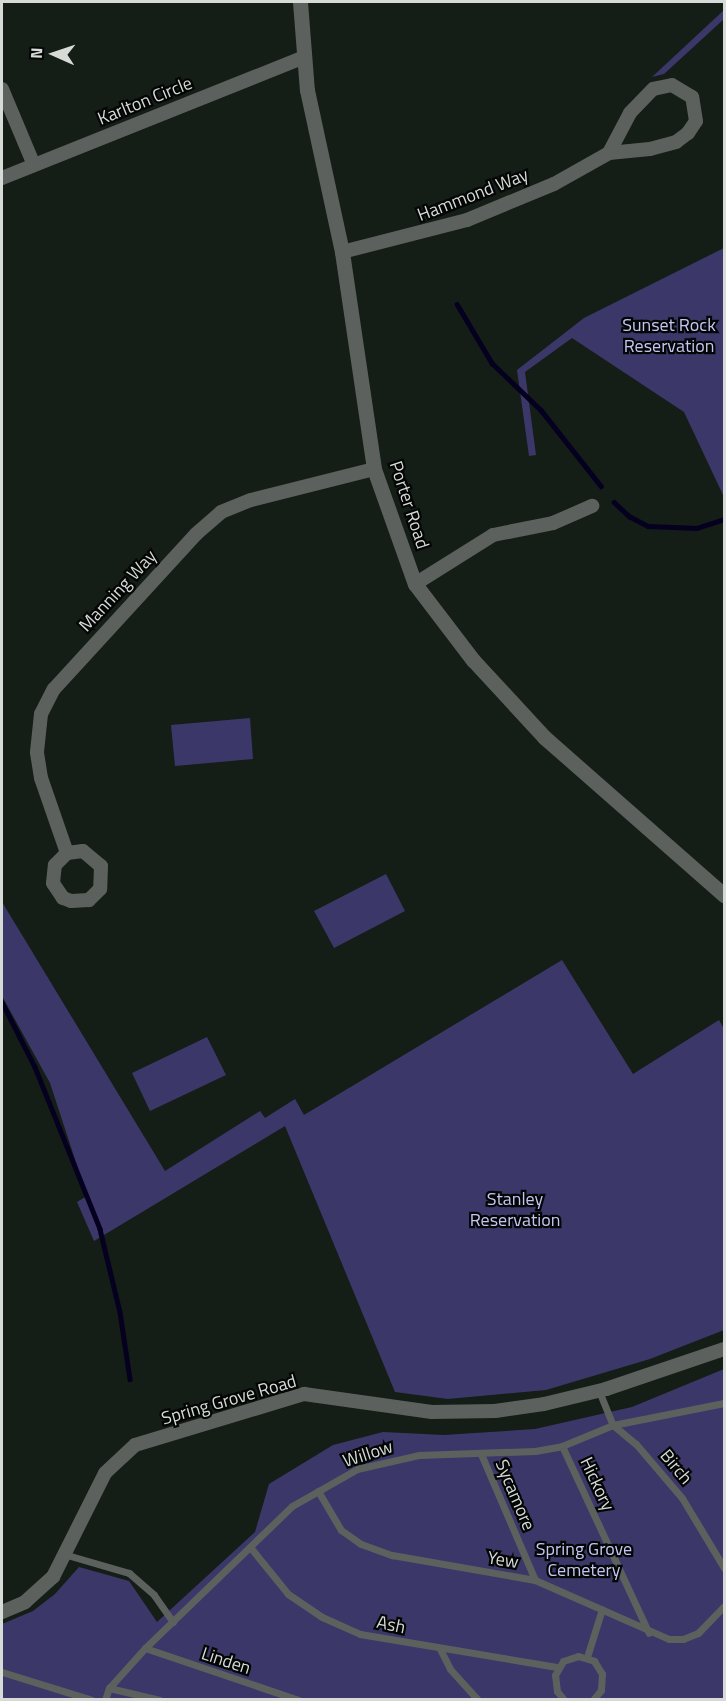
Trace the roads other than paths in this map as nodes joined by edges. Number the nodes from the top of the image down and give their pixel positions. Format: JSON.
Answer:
{"nodes":[{"id":1,"x":300,"y":2,"type":"edge"},
{"id":2,"x":302,"y":58,"type":"junction"},
{"id":3,"x":2,"y":89,"type":"edge"},
{"id":4,"x":609,"y":153,"type":"junction"},
{"id":5,"x":34,"y":165,"type":"junction"},
{"id":6,"x":2,"y":178,"type":"edge"},
{"id":7,"x":342,"y":252,"type":"junction"},
{"id":8,"x":374,"y":469,"type":"junction"},
{"id":9,"x":592,"y":506,"type":"dead end"},
{"id":10,"x":415,"y":584,"type":"junction"},
{"id":11,"x":67,"y":853,"type":"dead end"},
{"id":12,"x":724,"y":896,"type":"edge"},
{"id":13,"x":724,"y":1349,"type":"edge"},
{"id":14,"x":599,"y":1391,"type":"junction"},
{"id":15,"x":724,"y":1403,"type":"edge"},
{"id":16,"x":613,"y":1425,"type":"junction"},
{"id":17,"x":562,"y":1446,"type":"junction"},
{"id":18,"x":481,"y":1454,"type":"junction"},
{"id":19,"x":318,"y":1491,"type":"junction"},
{"id":20,"x":250,"y":1547,"type":"junction"},
{"id":21,"x":66,"y":1555,"type":"junction"},
{"id":22,"x":724,"y":1568,"type":"edge"},
{"id":23,"x":535,"y":1580,"type":"junction"},
{"id":24,"x":724,"y":1606,"type":"edge"},
{"id":25,"x":602,"y":1609,"type":"junction"},
{"id":26,"x":2,"y":1612,"type":"edge"},
{"id":27,"x":173,"y":1622,"type":"junction"},
{"id":28,"x":650,"y":1633,"type":"junction"},
{"id":29,"x":145,"y":1648,"type":"junction"},
{"id":30,"x":440,"y":1649,"type":"junction"},
{"id":31,"x":587,"y":1657,"type":"junction"},
{"id":32,"x":558,"y":1667,"type":"junction"},
{"id":33,"x":2,"y":1672,"type":"edge"},
{"id":34,"x":109,"y":1688,"type":"junction"},
{"id":35,"x":597,"y":1698,"type":"edge"},
{"id":36,"x":92,"y":1700,"type":"edge"},
{"id":37,"x":105,"y":1700,"type":"edge"},
{"id":38,"x":160,"y":1700,"type":"edge"},
{"id":39,"x":299,"y":1700,"type":"edge"},
{"id":40,"x":478,"y":1700,"type":"edge"},
{"id":41,"x":564,"y":1700,"type":"edge"}],
"edges":[{"from":1,"to":2,"type":"street","name":"Porter Road"},
{"from":2,"to":5,"type":"street","name":"Karlton Circle"},
{"from":2,"to":7,"type":"street","name":"Porter Road"},
{"from":3,"to":5,"type":"street"},
{"from":4,"to":4,"type":"street","name":"Hammond Way"},
{"from":4,"to":7,"type":"street","name":"Hammond Way"},
{"from":5,"to":6,"type":"street","name":"Karlton Circle"},
{"from":7,"to":8,"type":"street","name":"Porter Road"},
{"from":8,"to":10,"type":"street","name":"Porter Road"},
{"from":8,"to":11,"type":"street","name":"Manning Way"},
{"from":9,"to":10,"type":"street"},
{"from":10,"to":12,"type":"street","name":"Porter Road"},
{"from":13,"to":14,"type":"street","name":"Spring Grove Road"},
{"from":14,"to":16,"type":"lane","name":"Birch"},
{"from":14,"to":21,"type":"street","name":"Spring Grove Road"},
{"from":15,"to":16,"type":"lane","name":"Willow"},
{"from":16,"to":17,"type":"lane","name":"Willow"},
{"from":16,"to":22,"type":"lane","name":"Birch"},
{"from":17,"to":18,"type":"lane","name":"Willow"},
{"from":17,"to":28,"type":"lane","name":"Hickory"},
{"from":18,"to":19,"type":"lane","name":"Willow"},
{"from":18,"to":23,"type":"lane","name":"Sycamore"},
{"from":19,"to":20,"type":"lane","name":"Willow"},
{"from":19,"to":23,"type":"lane","name":"Yew"},
{"from":20,"to":27,"type":"lane","name":"Willow"},
{"from":20,"to":30,"type":"lane","name":"Ash"},
{"from":21,"to":26,"type":"street","name":"Spring Grove Road"},
{"from":21,"to":27,"type":"lane"},
{"from":23,"to":25,"type":"lane","name":"Yew"},
{"from":24,"to":28,"type":"lane","name":"Yew"},
{"from":25,"to":28,"type":"lane","name":"Yew"},
{"from":25,"to":31,"type":"lane"},
{"from":27,"to":29,"type":"lane","name":"Willow"},
{"from":29,"to":34,"type":"lane","name":"Willow"},
{"from":29,"to":39,"type":"lane","name":"Linden"},
{"from":30,"to":32,"type":"lane","name":"Ash"},
{"from":30,"to":40,"type":"lane"},
{"from":31,"to":32,"type":"lane"},
{"from":31,"to":35,"type":"lane"},
{"from":32,"to":41,"type":"lane"},
{"from":33,"to":36,"type":"lane"},
{"from":34,"to":37,"type":"lane","name":"Willow"},
{"from":34,"to":38,"type":"lane"}]}
